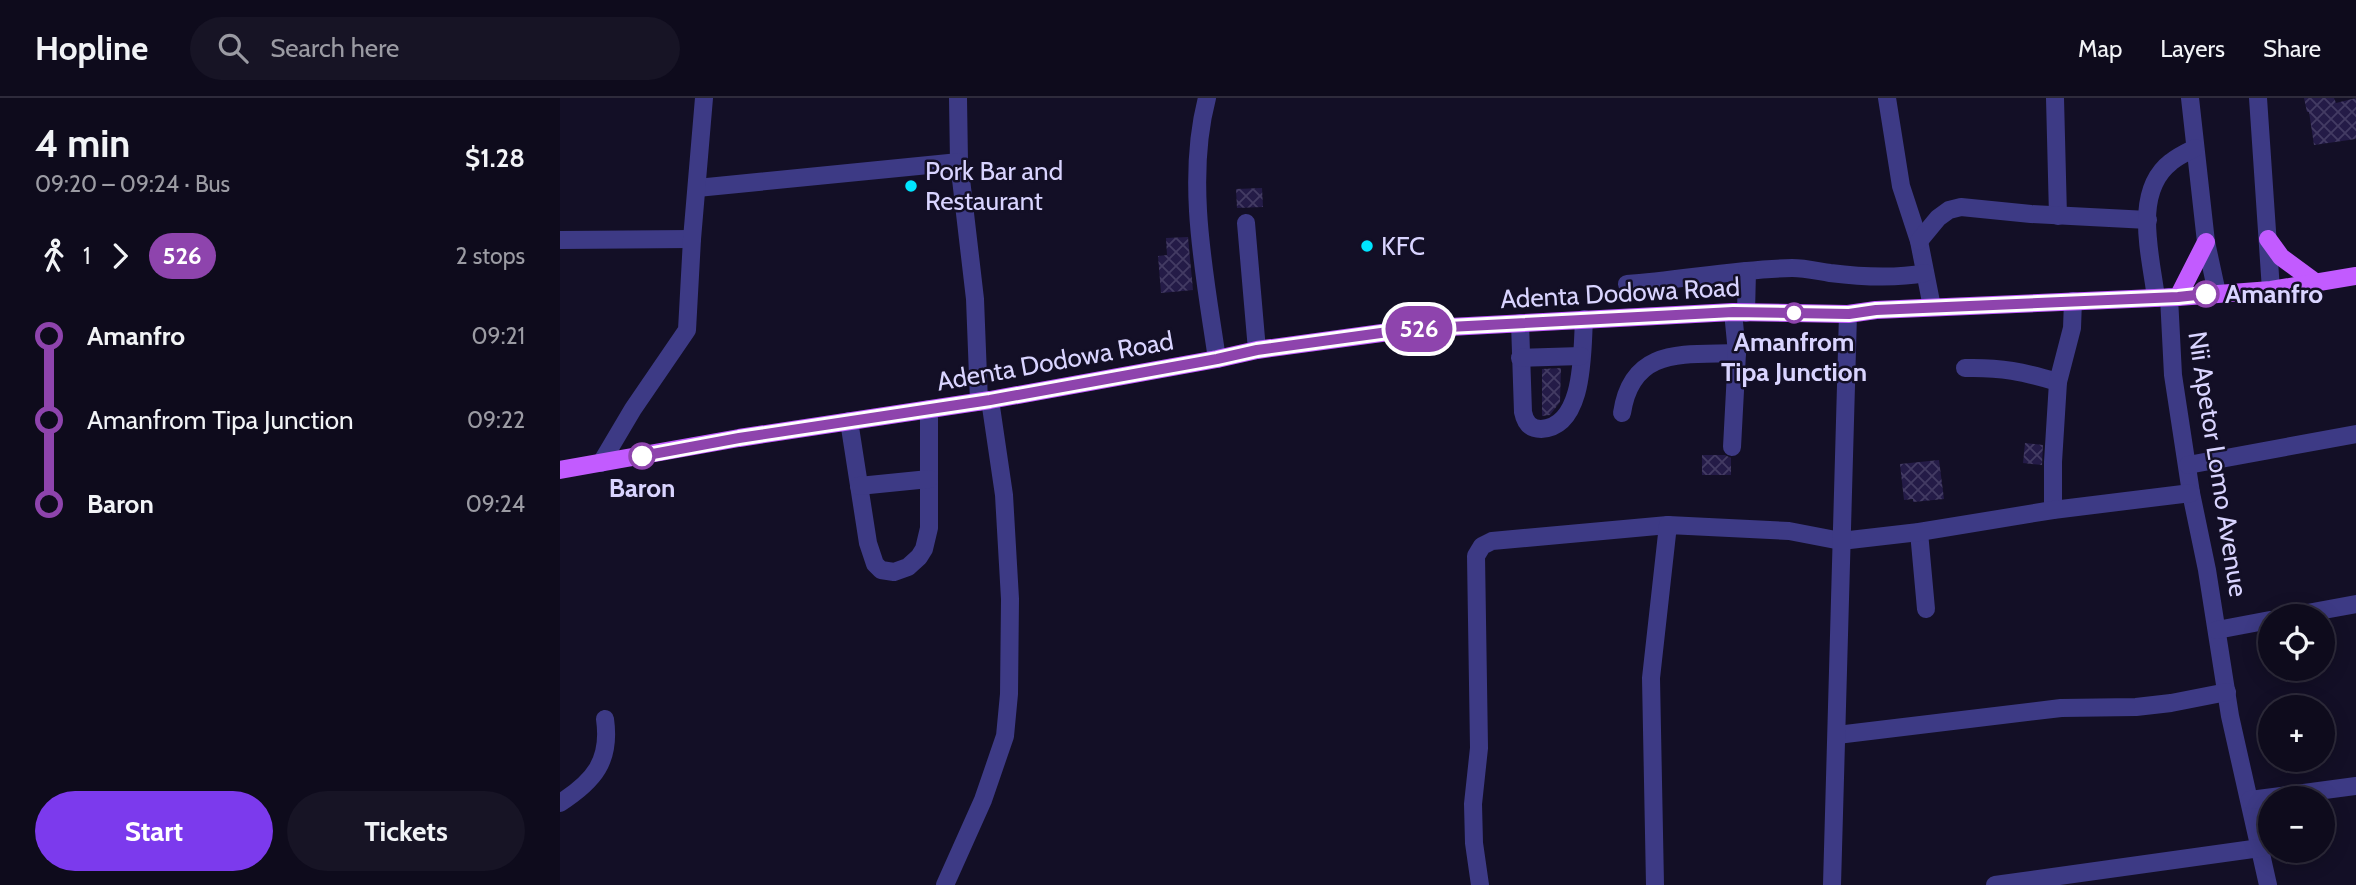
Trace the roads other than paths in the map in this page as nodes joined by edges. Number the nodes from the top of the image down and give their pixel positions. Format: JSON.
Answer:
{"nodes":[{"id":1,"x":704,"y":98,"type":"edge"},
{"id":2,"x":958,"y":98,"type":"edge"},
{"id":3,"x":1207,"y":98,"type":"edge"},
{"id":4,"x":1887,"y":98,"type":"edge"},
{"id":5,"x":2055,"y":98,"type":"edge"},
{"id":6,"x":2190,"y":98,"type":"edge"},
{"id":7,"x":2258,"y":98,"type":"edge"},
{"id":8,"x":2195,"y":148,"type":"junction"},
{"id":9,"x":959,"y":162,"type":"junction"},
{"id":10,"x":696,"y":188,"type":"junction"},
{"id":11,"x":2058,"y":216,"type":"junction"},
{"id":12,"x":2148,"y":220,"type":"junction"},
{"id":13,"x":1246,"y":223,"type":"dead end"},
{"id":14,"x":692,"y":239,"type":"junction"},
{"id":15,"x":2268,"y":239,"type":"junction"},
{"id":16,"x":560,"y":240,"type":"edge"},
{"id":17,"x":1919,"y":241,"type":"junction"},
{"id":18,"x":2206,"y":242,"type":"junction"},
{"id":19,"x":1746,"y":271,"type":"junction"},
{"id":20,"x":1926,"y":273,"type":"junction"},
{"id":21,"x":2356,"y":276,"type":"edge"},
{"id":22,"x":2315,"y":282,"type":"junction"},
{"id":23,"x":1627,"y":285,"type":"dead end"},
{"id":24,"x":2271,"y":290,"type":"junction"},
{"id":25,"x":2217,"y":293,"type":"junction"},
{"id":26,"x":2168,"y":297,"type":"junction"},
{"id":27,"x":2073,"y":301,"type":"junction"},
{"id":28,"x":1932,"y":307,"type":"junction"},
{"id":29,"x":1740,"y":312,"type":"junction"},
{"id":30,"x":1849,"y":314,"type":"junction"},
{"id":31,"x":1584,"y":319,"type":"junction"},
{"id":32,"x":1520,"y":323,"type":"junction"},
{"id":33,"x":1257,"y":350,"type":"junction"},
{"id":34,"x":1737,"y":354,"type":"junction"},
{"id":35,"x":1581,"y":356,"type":"junction"},
{"id":36,"x":1520,"y":358,"type":"junction"},
{"id":37,"x":1217,"y":359,"type":"junction"},
{"id":38,"x":1965,"y":368,"type":"dead end"},
{"id":39,"x":2058,"y":382,"type":"junction"},
{"id":40,"x":985,"y":401,"type":"junction"},
{"id":41,"x":929,"y":409,"type":"junction"},
{"id":42,"x":1622,"y":413,"type":"dead end"},
{"id":43,"x":849,"y":421,"type":"junction"},
{"id":44,"x":2356,"y":434,"type":"edge"},
{"id":45,"x":1732,"y":447,"type":"dead end"},
{"id":46,"x":601,"y":463,"type":"junction"},
{"id":47,"x":2188,"y":465,"type":"junction"},
{"id":48,"x":560,"y":470,"type":"edge"},
{"id":49,"x":929,"y":479,"type":"junction"},
{"id":50,"x":859,"y":486,"type":"junction"},
{"id":51,"x":2192,"y":493,"type":"junction"},
{"id":52,"x":2053,"y":510,"type":"junction"},
{"id":53,"x":1668,"y":524,"type":"junction"},
{"id":54,"x":1919,"y":531,"type":"junction"},
{"id":55,"x":1841,"y":541,"type":"junction"},
{"id":56,"x":2356,"y":604,"type":"edge"},
{"id":57,"x":2335,"y":608,"type":"edge"},
{"id":58,"x":1926,"y":609,"type":"dead end"},
{"id":59,"x":2258,"y":622,"type":"edge"},
{"id":60,"x":2217,"y":630,"type":"junction"},
{"id":61,"x":2227,"y":692,"type":"junction"},
{"id":62,"x":605,"y":719,"type":"dead end"},
{"id":63,"x":1838,"y":736,"type":"junction"},
{"id":64,"x":2356,"y":786,"type":"edge"},
{"id":65,"x":2250,"y":800,"type":"junction"},
{"id":66,"x":560,"y":803,"type":"edge"},
{"id":67,"x":2258,"y":838,"type":"edge"},
{"id":68,"x":2258,"y":848,"type":"edge"},
{"id":69,"x":2263,"y":863,"type":"edge"},
{"id":70,"x":945,"y":885,"type":"edge"},
{"id":71,"x":1480,"y":885,"type":"edge"},
{"id":72,"x":1656,"y":885,"type":"edge"},
{"id":73,"x":1832,"y":885,"type":"edge"},
{"id":74,"x":1995,"y":885,"type":"edge"},
{"id":75,"x":2268,"y":885,"type":"edge"}],
"edges":[{"from":1,"to":10,"type":"street"},
{"from":2,"to":9,"type":"street"},
{"from":3,"to":37,"type":"street"},
{"from":4,"to":17,"type":"street"},
{"from":5,"to":11,"type":"street"},
{"from":6,"to":8,"type":"street"},
{"from":7,"to":15,"type":"street"},
{"from":8,"to":12,"type":"street","name":"Nii Apetor Lomo Avenue"},
{"from":8,"to":18,"type":"street"},
{"from":9,"to":10,"type":"street"},
{"from":9,"to":40,"type":"street"},
{"from":10,"to":14,"type":"street"},
{"from":11,"to":12,"type":"street"},
{"from":11,"to":17,"type":"street"},
{"from":12,"to":26,"type":"street","name":"Nii Apetor Lomo Avenue"},
{"from":13,"to":33,"type":"street"},
{"from":14,"to":16,"type":"street"},
{"from":14,"to":46,"type":"street"},
{"from":15,"to":22,"type":"main road"},
{"from":15,"to":24,"type":"street"},
{"from":17,"to":20,"type":"street"},
{"from":18,"to":25,"type":"street"},
{"from":18,"to":26,"type":"main road"},
{"from":19,"to":20,"type":"street"},
{"from":19,"to":23,"type":"street"},
{"from":19,"to":29,"type":"street"},
{"from":20,"to":28,"type":"street"},
{"from":21,"to":22,"type":"main road","name":"Adenta Dodowa Road"},
{"from":22,"to":24,"type":"main road","name":"Adenta Dodowa Road"},
{"from":24,"to":25,"type":"main road","name":"Adenta Dodowa Road"},
{"from":25,"to":26,"type":"main road","name":"Adenta Dodowa Road"},
{"from":26,"to":27,"type":"main road","name":"Adenta Dodowa Road"},
{"from":26,"to":47,"type":"street","name":"Nii Apetor Lomo Avenue"},
{"from":27,"to":28,"type":"main road","name":"Adenta Dodowa Road"},
{"from":27,"to":39,"type":"street"},
{"from":28,"to":30,"type":"main road","name":"Adenta Dodowa Road"},
{"from":29,"to":30,"type":"main road","name":"Adenta Dodowa Road"},
{"from":29,"to":31,"type":"main road","name":"Adenta Dodowa Road"},
{"from":29,"to":34,"type":"street"},
{"from":30,"to":55,"type":"street"},
{"from":31,"to":32,"type":"main road","name":"Adenta Dodowa Road"},
{"from":31,"to":35,"type":"street"},
{"from":32,"to":33,"type":"main road","name":"Adenta Dodowa Road"},
{"from":32,"to":36,"type":"street"},
{"from":33,"to":37,"type":"main road","name":"Adenta Dodowa Road"},
{"from":34,"to":42,"type":"street"},
{"from":34,"to":45,"type":"street"},
{"from":35,"to":36,"type":"street"},
{"from":35,"to":36,"type":"street"},
{"from":37,"to":40,"type":"main road","name":"Adenta Dodowa Road"},
{"from":38,"to":39,"type":"street"},
{"from":39,"to":52,"type":"street"},
{"from":40,"to":41,"type":"main road","name":"Adenta Dodowa Road"},
{"from":40,"to":70,"type":"street"},
{"from":41,"to":43,"type":"main road","name":"Adenta Dodowa Road"},
{"from":41,"to":49,"type":"street"},
{"from":43,"to":46,"type":"main road","name":"Adenta Dodowa Road"},
{"from":43,"to":50,"type":"street"},
{"from":44,"to":47,"type":"street"},
{"from":46,"to":48,"type":"main road","name":"Adenta Dodowa Road"},
{"from":47,"to":51,"type":"street","name":"Nii Apetor Lomo Avenue"},
{"from":49,"to":50,"type":"street"},
{"from":49,"to":50,"type":"street"},
{"from":51,"to":52,"type":"street"},
{"from":51,"to":60,"type":"street","name":"Nii Apetor Lomo Avenue"},
{"from":52,"to":54,"type":"street"},
{"from":53,"to":55,"type":"street"},
{"from":53,"to":71,"type":"street"},
{"from":53,"to":72,"type":"street"},
{"from":54,"to":55,"type":"street"},
{"from":54,"to":58,"type":"street"},
{"from":55,"to":63,"type":"street"},
{"from":56,"to":57,"type":"street"},
{"from":59,"to":60,"type":"street"},
{"from":60,"to":61,"type":"street","name":"Nii Apetor Lomo Avenue"},
{"from":61,"to":63,"type":"street"},
{"from":61,"to":65,"type":"street","name":"Nii Apetor Lomo Avenue"},
{"from":62,"to":66,"type":"street"},
{"from":63,"to":73,"type":"street"},
{"from":64,"to":65,"type":"street"},
{"from":65,"to":67,"type":"street","name":"Nii Apetor Lomo Avenue"},
{"from":68,"to":74,"type":"street"},
{"from":69,"to":75,"type":"street","name":"Nii Apetor Lomo Avenue"}]}
